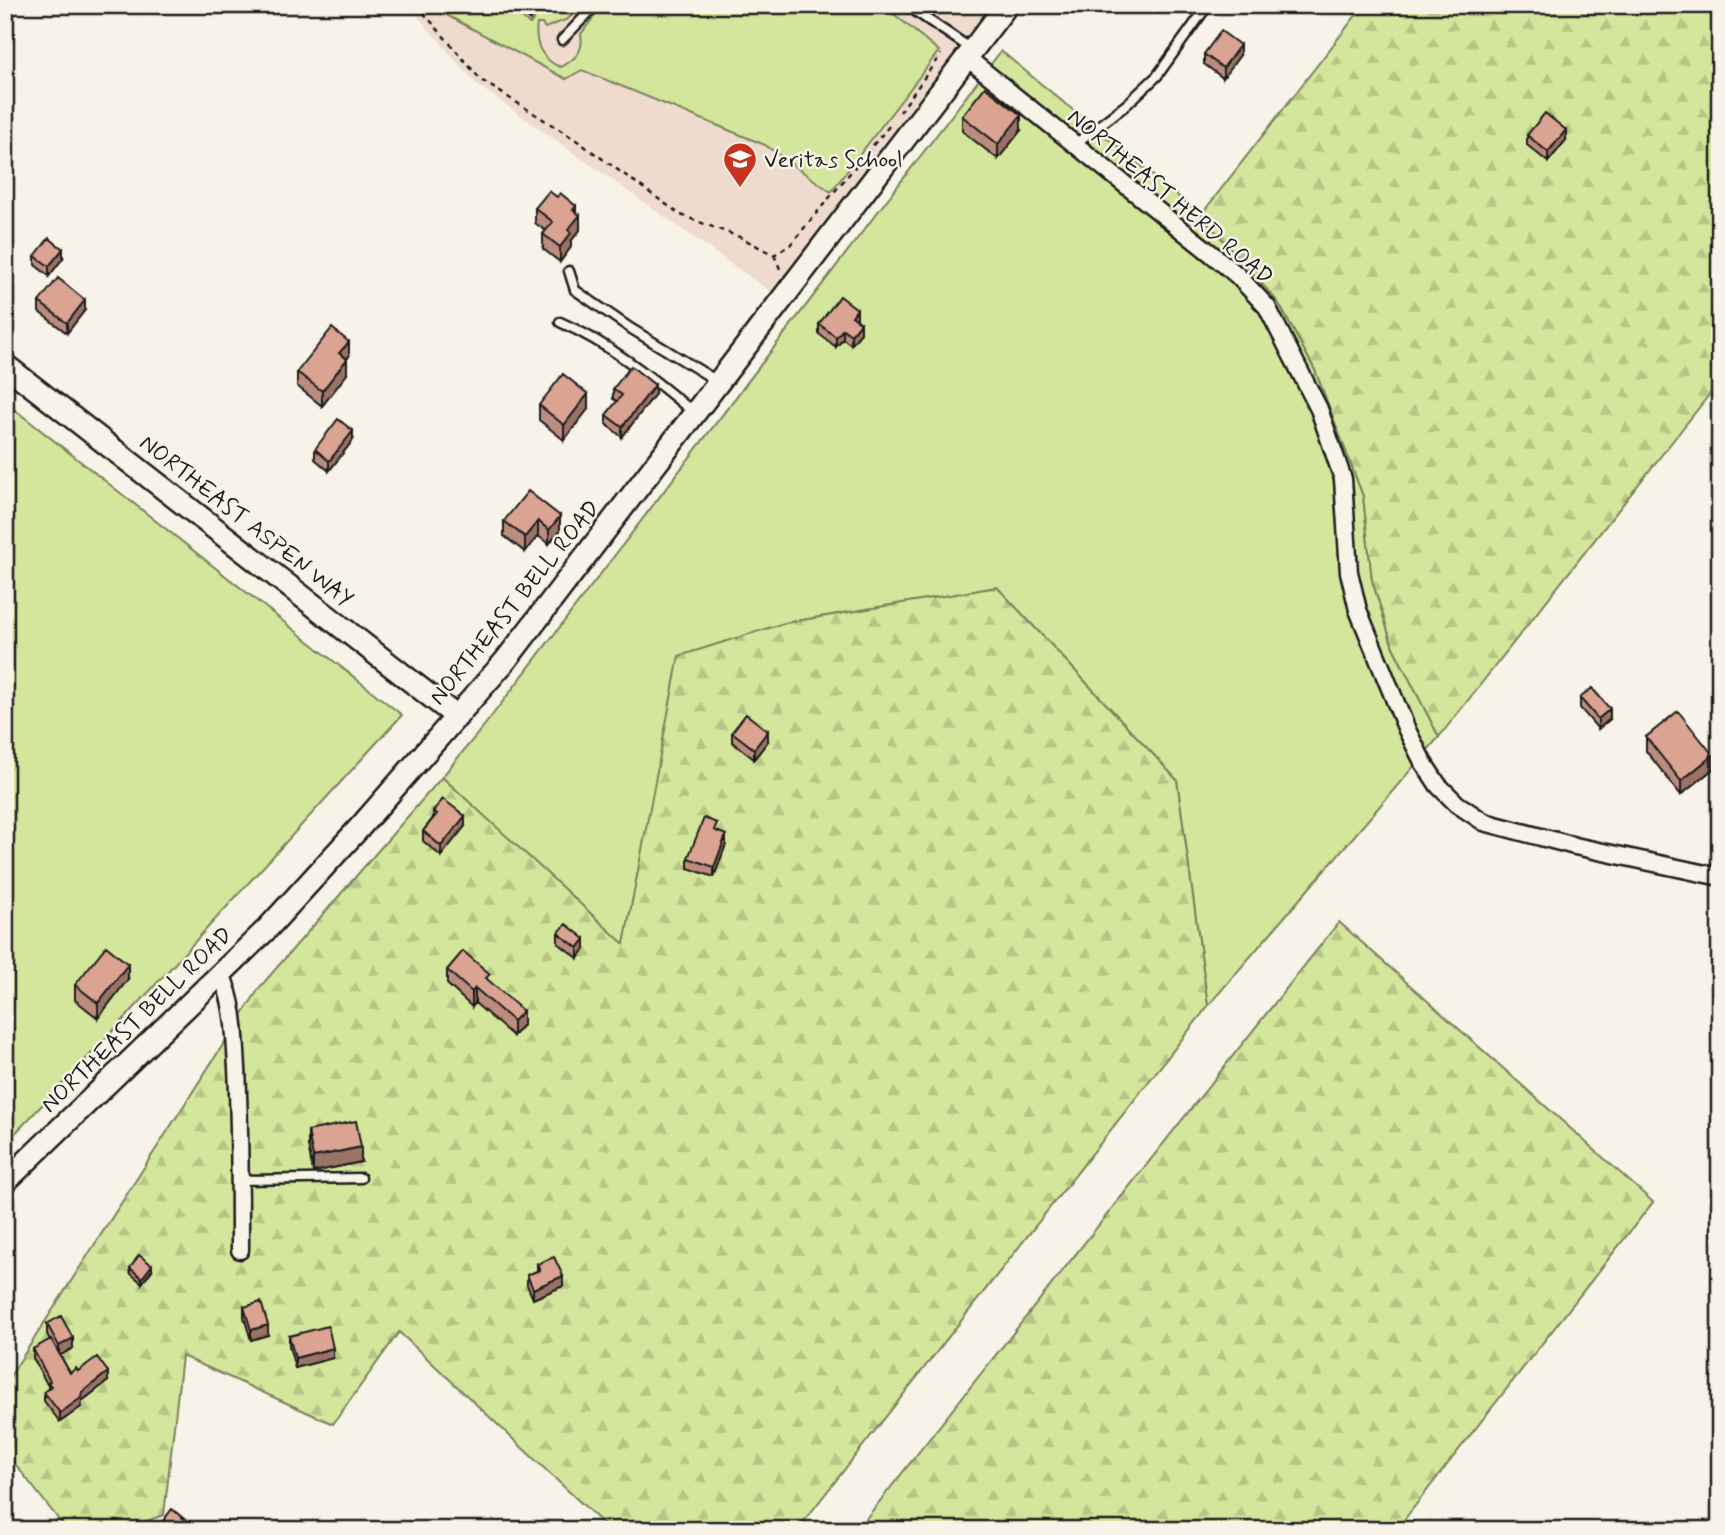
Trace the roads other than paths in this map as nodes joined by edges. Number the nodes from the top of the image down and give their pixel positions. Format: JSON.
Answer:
{"nodes":[{"id":1,"x":596,"y":5,"type":"edge"},
{"id":2,"x":906,"y":5,"type":"edge"},
{"id":3,"x":1007,"y":5,"type":"edge"},
{"id":4,"x":1209,"y":5,"type":"edge"},
{"id":5,"x":562,"y":40,"type":"dead end"},
{"id":6,"x":969,"y":53,"type":"junction"},
{"id":7,"x":1075,"y":144,"type":"junction"},
{"id":8,"x":569,"y":271,"type":"dead end"},
{"id":9,"x":560,"y":322,"type":"dead end"},
{"id":10,"x":5,"y":365,"type":"edge"},
{"id":11,"x":719,"y":382,"type":"junction"},
{"id":12,"x":695,"y":414,"type":"junction"},
{"id":13,"x":457,"y":717,"type":"junction"},
{"id":14,"x":1720,"y":877,"type":"edge"},
{"id":15,"x":221,"y":974,"type":"junction"},
{"id":16,"x":361,"y":1178,"type":"dead end"},
{"id":17,"x":240,"y":1180,"type":"junction"},
{"id":18,"x":5,"y":1182,"type":"edge"},
{"id":19,"x":240,"y":1250,"type":"dead end"}],
"edges":[{"from":1,"to":5,"type":"lane"},
{"from":2,"to":6,"type":"lane"},
{"from":3,"to":6,"type":"main road","name":"NORTHEAST BELL ROAD"},
{"from":4,"to":7,"type":"lane"},
{"from":6,"to":7,"type":"street","name":"NORTHEAST HERD ROAD"},
{"from":6,"to":11,"type":"main road","name":"NORTHEAST BELL ROAD"},
{"from":7,"to":14,"type":"street","name":"NORTHEAST HERD ROAD"},
{"from":8,"to":11,"type":"lane"},
{"from":9,"to":12,"type":"lane"},
{"from":10,"to":13,"type":"main road","name":"NORTHEAST ASPEN WAY"},
{"from":11,"to":12,"type":"main road","name":"NORTHEAST BELL ROAD"},
{"from":12,"to":13,"type":"main road","name":"NORTHEAST BELL ROAD"},
{"from":13,"to":15,"type":"main road","name":"NORTHEAST BELL ROAD"},
{"from":15,"to":17,"type":"street"},
{"from":15,"to":18,"type":"main road","name":"NORTHEAST BELL ROAD"},
{"from":16,"to":17,"type":"lane"},
{"from":17,"to":19,"type":"street"}]}
